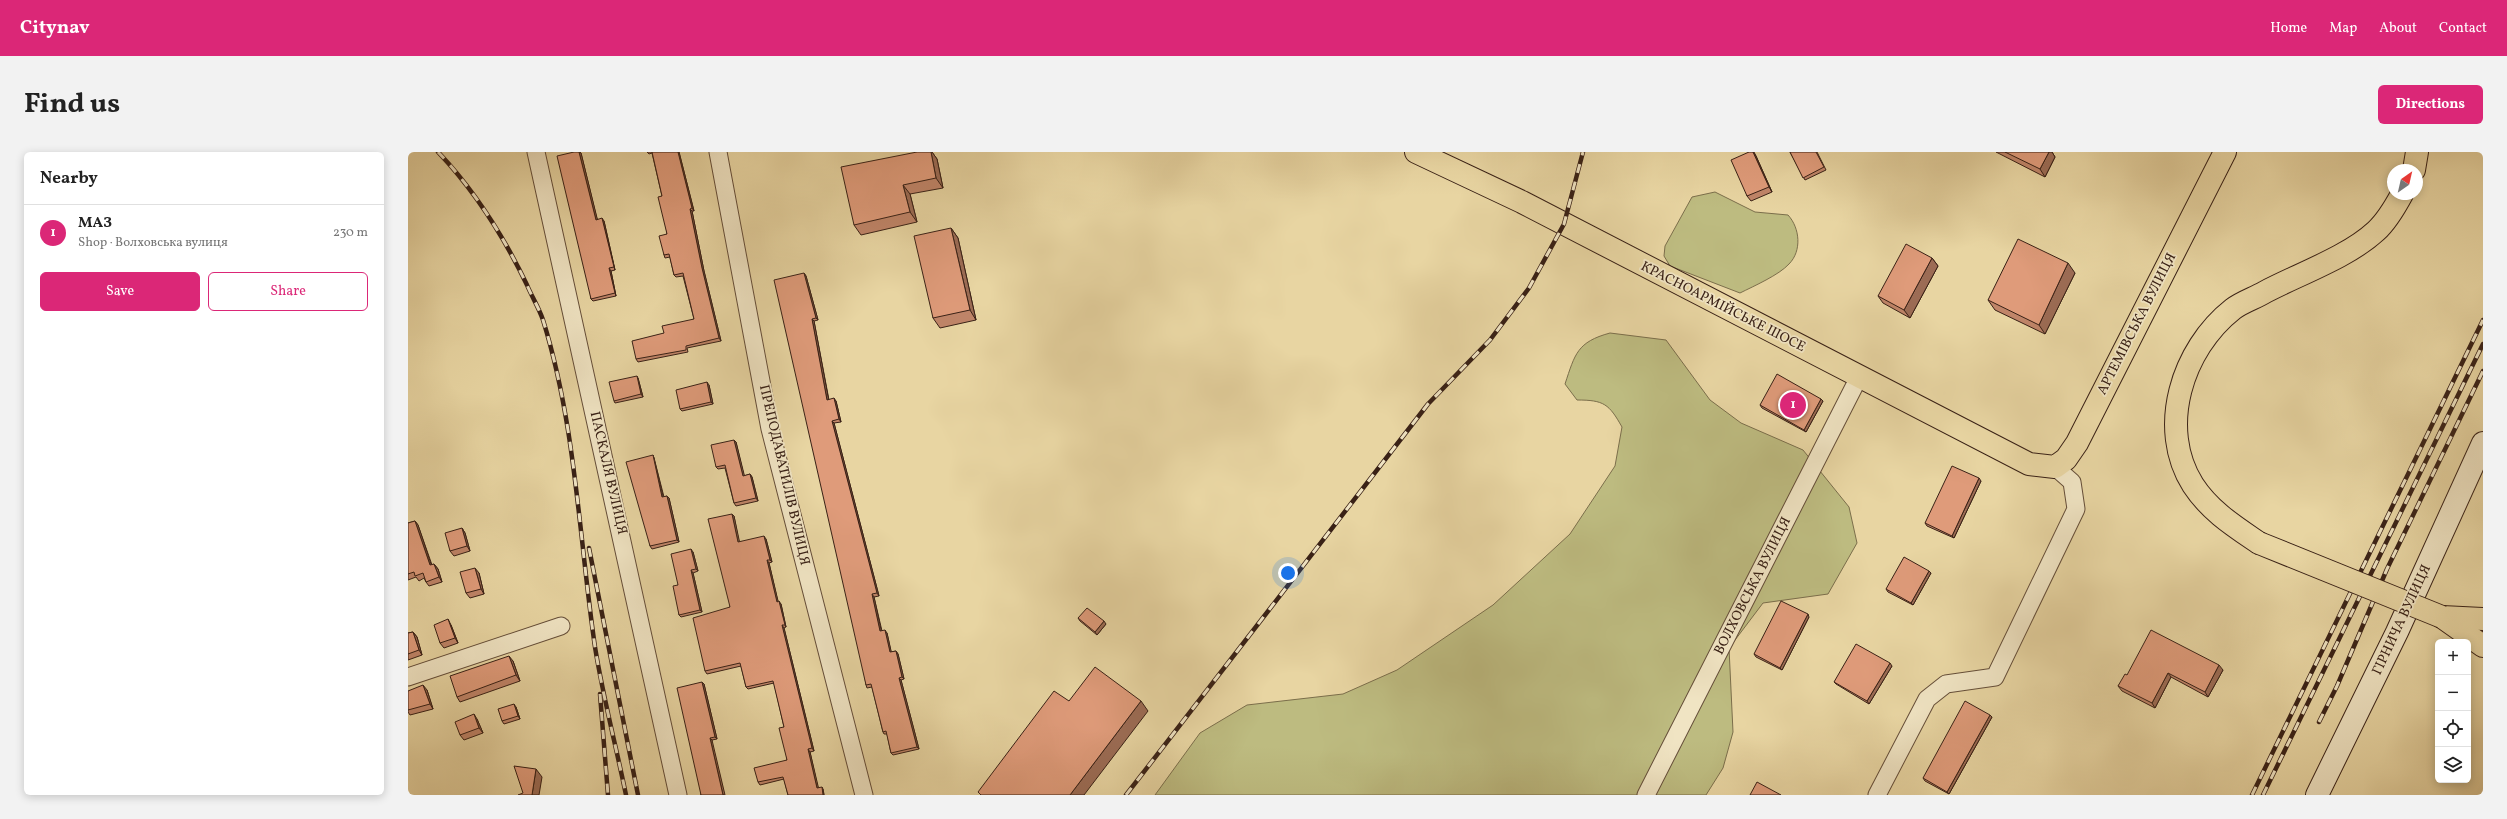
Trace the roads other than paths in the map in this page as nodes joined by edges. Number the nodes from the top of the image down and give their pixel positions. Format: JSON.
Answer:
{"nodes":[{"id":1,"x":536,"y":152,"type":"edge"},
{"id":2,"x":718,"y":152,"type":"edge"},
{"id":3,"x":1416,"y":152,"type":"edge"},
{"id":4,"x":2225,"y":152,"type":"edge"},
{"id":5,"x":2417,"y":152,"type":"edge"},
{"id":6,"x":2415,"y":164,"type":"edge"},
{"id":7,"x":2399,"y":200,"type":"edge"},
{"id":8,"x":1859,"y":377,"type":"junction"},
{"id":9,"x":2483,"y":443,"type":"edge"},
{"id":10,"x":2055,"y":467,"type":"junction"},
{"id":11,"x":2442,"y":617,"type":"junction"},
{"id":12,"x":2483,"y":619,"type":"edge"},
{"id":13,"x":560,"y":626,"type":"dead end"},
{"id":14,"x":2483,"y":646,"type":"edge"},
{"id":15,"x":408,"y":677,"type":"edge"},
{"id":16,"x":678,"y":795,"type":"edge"},
{"id":17,"x":864,"y":795,"type":"edge"},
{"id":18,"x":1646,"y":795,"type":"edge"},
{"id":19,"x":1877,"y":795,"type":"edge"},
{"id":20,"x":2317,"y":795,"type":"edge"}],
"edges":[{"from":1,"to":16,"type":"street","name":"ПАСКАЛЯ ВУЛИЦЯ"},
{"from":2,"to":17,"type":"street","name":"ПРЕПОДАВАТИЛІВ ВУЛИЦЯ"},
{"from":3,"to":8,"type":"main road","name":"КРАСНОАРМІЙСЬКЕ ШОСЕ"},
{"from":4,"to":10,"type":"main road","name":"АРТЕМІВСЬКА ВУЛИЦЯ"},
{"from":5,"to":6,"type":"main road"},
{"from":7,"to":11,"type":"main road","bridge":true},
{"from":8,"to":10,"type":"main road","name":"КРАСНОАРМІЙСЬКЕ ШОСЕ"},
{"from":8,"to":18,"type":"street","name":"ВОЛХОВСЬКА ВУЛИЦЯ"},
{"from":9,"to":20,"type":"main road","name":"ГІРНИЧА ВУЛИЦЯ"},
{"from":10,"to":19,"type":"street"},
{"from":11,"to":12,"type":"main road"},
{"from":11,"to":14,"type":"main road"},
{"from":13,"to":15,"type":"street"}]}
